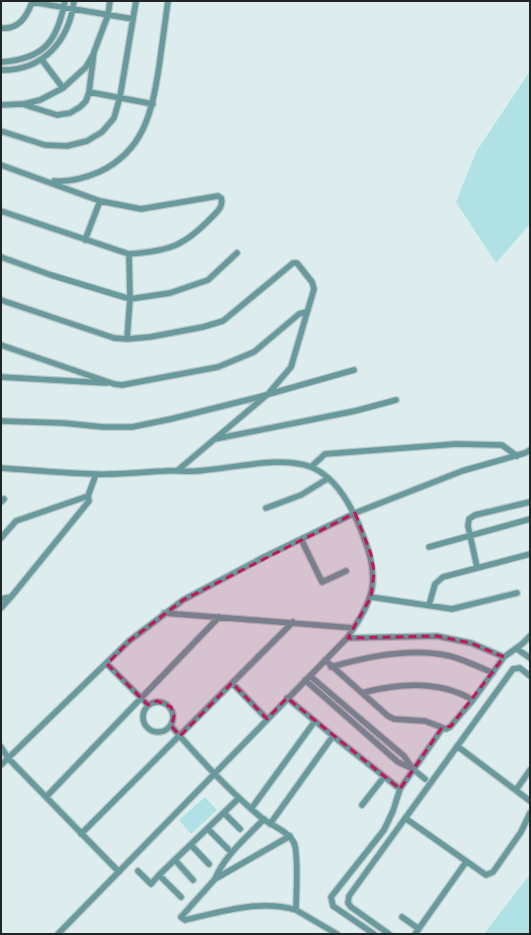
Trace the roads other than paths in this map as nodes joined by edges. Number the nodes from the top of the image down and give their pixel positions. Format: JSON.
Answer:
{"nodes":[{"id":1,"x":31,"y":1,"type":"edge"},
{"id":2,"x":64,"y":1,"type":"edge"},
{"id":3,"x":74,"y":1,"type":"edge"},
{"id":4,"x":110,"y":1,"type":"edge"},
{"id":5,"x":136,"y":1,"type":"edge"},
{"id":6,"x":168,"y":1,"type":"edge"},
{"id":7,"x":63,"y":8,"type":"junction"},
{"id":8,"x":73,"y":9,"type":"junction"},
{"id":9,"x":108,"y":15,"type":"junction"},
{"id":10,"x":133,"y":19,"type":"junction"},
{"id":11,"x":1,"y":28,"type":"edge"},
{"id":12,"x":94,"y":52,"type":"junction"},
{"id":13,"x":42,"y":60,"type":"junction"},
{"id":14,"x":1,"y":62,"type":"edge"},
{"id":15,"x":1,"y":70,"type":"edge"},
{"id":16,"x":62,"y":88,"type":"junction"},
{"id":17,"x":89,"y":92,"type":"junction"},
{"id":18,"x":120,"y":97,"type":"junction"},
{"id":19,"x":22,"y":104,"type":"junction"},
{"id":20,"x":154,"y":104,"type":"junction"},
{"id":21,"x":1,"y":105,"type":"edge"},
{"id":22,"x":1,"y":131,"type":"edge"},
{"id":23,"x":1,"y":165,"type":"edge"},
{"id":24,"x":46,"y":180,"type":"junction"},
{"id":25,"x":100,"y":201,"type":"junction"},
{"id":26,"x":1,"y":211,"type":"edge"},
{"id":27,"x":85,"y":240,"type":"junction"},
{"id":28,"x":237,"y":253,"type":"dead end"},
{"id":29,"x":130,"y":254,"type":"junction"},
{"id":30,"x":1,"y":257,"type":"edge"},
{"id":31,"x":130,"y":299,"type":"junction"},
{"id":32,"x":1,"y":300,"type":"edge"},
{"id":33,"x":306,"y":312,"type":"junction"},
{"id":34,"x":127,"y":339,"type":"junction"},
{"id":35,"x":1,"y":345,"type":"edge"},
{"id":36,"x":354,"y":370,"type":"dead end"},
{"id":37,"x":1,"y":377,"type":"edge"},
{"id":38,"x":114,"y":384,"type":"junction"},
{"id":39,"x":268,"y":394,"type":"junction"},
{"id":40,"x":396,"y":400,"type":"dead end"},
{"id":41,"x":1,"y":422,"type":"edge"},
{"id":42,"x":214,"y":439,"type":"junction"},
{"id":43,"x":530,"y":450,"type":"edge"},
{"id":44,"x":517,"y":456,"type":"junction"},
{"id":45,"x":312,"y":467,"type":"junction"},
{"id":46,"x":1,"y":468,"type":"edge"},
{"id":47,"x":178,"y":470,"type":"junction"},
{"id":48,"x":96,"y":474,"type":"junction"},
{"id":49,"x":327,"y":478,"type":"junction"},
{"id":50,"x":88,"y":496,"type":"junction"},
{"id":51,"x":530,"y":502,"type":"edge"},
{"id":52,"x":266,"y":508,"type":"dead end"},
{"id":53,"x":355,"y":513,"type":"junction"},
{"id":54,"x":530,"y":519,"type":"edge"},
{"id":55,"x":470,"y":535,"type":"junction"},
{"id":56,"x":1,"y":538,"type":"edge"},
{"id":57,"x":301,"y":539,"type":"junction"},
{"id":58,"x":428,"y":548,"type":"dead end"},
{"id":59,"x":530,"y":554,"type":"edge"},
{"id":60,"x":477,"y":567,"type":"junction"},
{"id":61,"x":346,"y":571,"type":"dead end"},
{"id":62,"x":517,"y":593,"type":"dead end"},
{"id":63,"x":11,"y":596,"type":"junction"},
{"id":64,"x":371,"y":597,"type":"junction"},
{"id":65,"x":1,"y":599,"type":"edge"},
{"id":66,"x":429,"y":605,"type":"junction"},
{"id":67,"x":1,"y":608,"type":"edge"},
{"id":68,"x":164,"y":613,"type":"junction"},
{"id":69,"x":219,"y":617,"type":"junction"},
{"id":70,"x":293,"y":622,"type":"junction"},
{"id":71,"x":354,"y":628,"type":"junction"},
{"id":72,"x":530,"y":636,"type":"edge"},
{"id":73,"x":347,"y":638,"type":"junction"},
{"id":74,"x":517,"y":649,"type":"junction"},
{"id":75,"x":504,"y":657,"type":"junction"},
{"id":76,"x":530,"y":658,"type":"edge"},
{"id":77,"x":325,"y":660,"type":"junction"},
{"id":78,"x":107,"y":664,"type":"junction"},
{"id":79,"x":331,"y":667,"type":"junction"},
{"id":80,"x":493,"y":673,"type":"junction"},
{"id":81,"x":310,"y":676,"type":"junction"},
{"id":82,"x":530,"y":676,"type":"edge"},
{"id":83,"x":305,"y":680,"type":"junction"},
{"id":84,"x":232,"y":683,"type":"junction"},
{"id":85,"x":362,"y":693,"type":"junction"},
{"id":86,"x":142,"y":698,"type":"junction"},
{"id":87,"x":287,"y":698,"type":"junction"},
{"id":88,"x":473,"y":700,"type":"junction"},
{"id":89,"x":148,"y":705,"type":"junction"},
{"id":90,"x":267,"y":719,"type":"junction"},
{"id":91,"x":315,"y":721,"type":"junction"},
{"id":92,"x":171,"y":726,"type":"junction"},
{"id":93,"x":442,"y":729,"type":"junction"},
{"id":94,"x":180,"y":736,"type":"junction"},
{"id":95,"x":333,"y":736,"type":"junction"},
{"id":96,"x":457,"y":746,"type":"junction"},
{"id":97,"x":1,"y":747,"type":"edge"},
{"id":98,"x":8,"y":758,"type":"junction"},
{"id":99,"x":1,"y":765,"type":"edge"},
{"id":100,"x":413,"y":768,"type":"junction"},
{"id":101,"x":530,"y":770,"type":"edge"},
{"id":102,"x":213,"y":774,"type":"junction"},
{"id":103,"x":384,"y":777,"type":"junction"},
{"id":104,"x":429,"y":781,"type":"junction"},
{"id":105,"x":400,"y":789,"type":"junction"},
{"id":106,"x":516,"y":790,"type":"junction"},
{"id":107,"x":46,"y":797,"type":"junction"},
{"id":108,"x":239,"y":798,"type":"junction"},
{"id":109,"x":530,"y":801,"type":"edge"},
{"id":110,"x":362,"y":806,"type":"dead end"},
{"id":111,"x":252,"y":809,"type":"junction"},
{"id":112,"x":224,"y":813,"type":"junction"},
{"id":113,"x":530,"y":813,"type":"edge"},
{"id":114,"x":405,"y":818,"type":"junction"},
{"id":115,"x":264,"y":819,"type":"junction"},
{"id":116,"x":270,"y":824,"type":"junction"},
{"id":117,"x":208,"y":829,"type":"junction"},
{"id":118,"x":240,"y":829,"type":"dead end"},
{"id":119,"x":81,"y":834,"type":"junction"},
{"id":120,"x":290,"y":836,"type":"junction"},
{"id":121,"x":191,"y":845,"type":"junction"},
{"id":122,"x":228,"y":849,"type":"dead end"},
{"id":123,"x":175,"y":860,"type":"junction"},
{"id":124,"x":466,"y":862,"type":"junction"},
{"id":125,"x":209,"y":864,"type":"dead end"},
{"id":126,"x":138,"y":871,"type":"dead end"},
{"id":127,"x":119,"y":872,"type":"junction"},
{"id":128,"x":159,"y":875,"type":"junction"},
{"id":129,"x":216,"y":879,"type":"junction"},
{"id":130,"x":193,"y":880,"type":"dead end"},
{"id":131,"x":181,"y":897,"type":"dead end"},
{"id":132,"x":296,"y":910,"type":"junction"},
{"id":133,"x":402,"y":917,"type":"dead end"},
{"id":134,"x":417,"y":931,"type":"edge"},
{"id":135,"x":58,"y":934,"type":"edge"},
{"id":136,"x":337,"y":934,"type":"edge"},
{"id":137,"x":374,"y":934,"type":"edge"},
{"id":138,"x":389,"y":934,"type":"edge"}],
"edges":[{"from":1,"to":7,"type":"street"},
{"from":1,"to":11,"type":"street"},
{"from":2,"to":7,"type":"street"},
{"from":3,"to":8,"type":"street"},
{"from":4,"to":9,"type":"street"},
{"from":5,"to":10,"type":"street"},
{"from":6,"to":20,"type":"street"},
{"from":7,"to":8,"type":"street"},
{"from":7,"to":14,"type":"street"},
{"from":8,"to":9,"type":"street"},
{"from":8,"to":13,"type":"street"},
{"from":9,"to":10,"type":"street"},
{"from":9,"to":12,"type":"street"},
{"from":10,"to":18,"type":"street"},
{"from":12,"to":16,"type":"street"},
{"from":12,"to":17,"type":"street"},
{"from":13,"to":15,"type":"street"},
{"from":13,"to":16,"type":"street"},
{"from":16,"to":19,"type":"street"},
{"from":17,"to":18,"type":"street"},
{"from":17,"to":19,"type":"street"},
{"from":18,"to":20,"type":"street"},
{"from":18,"to":22,"type":"street"},
{"from":19,"to":21,"type":"street"},
{"from":20,"to":24,"type":"street"},
{"from":23,"to":24,"type":"street"},
{"from":24,"to":25,"type":"street"},
{"from":25,"to":27,"type":"street"},
{"from":25,"to":29,"type":"street"},
{"from":26,"to":27,"type":"street"},
{"from":27,"to":29,"type":"street"},
{"from":28,"to":31,"type":"street"},
{"from":29,"to":31,"type":"street"},
{"from":30,"to":31,"type":"street"},
{"from":31,"to":34,"type":"street"},
{"from":32,"to":34,"type":"street"},
{"from":33,"to":34,"type":"street"},
{"from":33,"to":38,"type":"street"},
{"from":33,"to":39,"type":"street"},
{"from":35,"to":38,"type":"street"},
{"from":36,"to":39,"type":"street"},
{"from":37,"to":38,"type":"street"},
{"from":39,"to":41,"type":"street"},
{"from":39,"to":42,"type":"street"},
{"from":40,"to":42,"type":"street"},
{"from":42,"to":47,"type":"street"},
{"from":43,"to":44,"type":"street"},
{"from":44,"to":45,"type":"street"},
{"from":44,"to":53,"type":"street"},
{"from":45,"to":47,"type":"street"},
{"from":45,"to":49,"type":"street"},
{"from":46,"to":48,"type":"street"},
{"from":47,"to":48,"type":"street"},
{"from":48,"to":50,"type":"street"},
{"from":49,"to":52,"type":"street"},
{"from":49,"to":53,"type":"street"},
{"from":50,"to":56,"type":"street"},
{"from":50,"to":63,"type":"street"},
{"from":51,"to":55,"type":"street"},
{"from":53,"to":57,"type":"street"},
{"from":53,"to":64,"type":"street"},
{"from":54,"to":55,"type":"street"},
{"from":55,"to":58,"type":"street"},
{"from":55,"to":60,"type":"street"},
{"from":57,"to":61,"type":"street"},
{"from":57,"to":68,"type":"street"},
{"from":59,"to":60,"type":"street"},
{"from":60,"to":66,"type":"street"},
{"from":62,"to":66,"type":"street"},
{"from":63,"to":65,"type":"street"},
{"from":63,"to":67,"type":"street"},
{"from":64,"to":66,"type":"street"},
{"from":64,"to":71,"type":"street"},
{"from":68,"to":69,"type":"street"},
{"from":68,"to":78,"type":"street"},
{"from":69,"to":70,"type":"street"},
{"from":69,"to":86,"type":"street"},
{"from":70,"to":71,"type":"street"},
{"from":70,"to":84,"type":"street"},
{"from":71,"to":73,"type":"street"},
{"from":72,"to":74,"type":"street"},
{"from":73,"to":75,"type":"street"},
{"from":73,"to":77,"type":"street"},
{"from":74,"to":75,"type":"street"},
{"from":74,"to":76,"type":"street"},
{"from":75,"to":80,"type":"street"},
{"from":77,"to":79,"type":"street"},
{"from":77,"to":81,"type":"street"},
{"from":78,"to":86,"type":"street"},
{"from":78,"to":98,"type":"street"},
{"from":79,"to":80,"type":"street"},
{"from":79,"to":85,"type":"street"},
{"from":80,"to":88,"type":"street"},
{"from":81,"to":83,"type":"street"},
{"from":81,"to":100,"type":"street"},
{"from":82,"to":96,"type":"street"},
{"from":83,"to":87,"type":"street"},
{"from":83,"to":100,"type":"street"},
{"from":84,"to":90,"type":"street"},
{"from":84,"to":94,"type":"street"},
{"from":85,"to":88,"type":"street"},
{"from":85,"to":93,"type":"street"},
{"from":86,"to":89,"type":"street"},
{"from":86,"to":107,"type":"street"},
{"from":87,"to":90,"type":"street"},
{"from":87,"to":91,"type":"street"},
{"from":88,"to":93,"type":"street"},
{"from":89,"to":92,"type":"street"},
{"from":89,"to":92,"type":"street"},
{"from":90,"to":102,"type":"street"},
{"from":91,"to":95,"type":"street"},
{"from":91,"to":111,"type":"street"},
{"from":92,"to":94,"type":"street"},
{"from":93,"to":100,"type":"street"},
{"from":94,"to":102,"type":"street"},
{"from":94,"to":119,"type":"street"},
{"from":95,"to":103,"type":"street"},
{"from":95,"to":116,"type":"street"},
{"from":96,"to":104,"type":"street"},
{"from":96,"to":106,"type":"street"},
{"from":97,"to":98,"type":"street"},
{"from":98,"to":99,"type":"street"},
{"from":98,"to":107,"type":"street"},
{"from":100,"to":104,"type":"street"},
{"from":100,"to":105,"type":"street"},
{"from":101,"to":106,"type":"street"},
{"from":102,"to":108,"type":"street"},
{"from":102,"to":127,"type":"street"},
{"from":103,"to":105,"type":"street"},
{"from":103,"to":110,"type":"street"},
{"from":104,"to":114,"type":"street"},
{"from":105,"to":137,"type":"street"},
{"from":106,"to":109,"type":"street"},
{"from":107,"to":119,"type":"street"},
{"from":108,"to":111,"type":"street"},
{"from":108,"to":112,"type":"street"},
{"from":111,"to":115,"type":"street"},
{"from":112,"to":117,"type":"street"},
{"from":112,"to":118,"type":"street"},
{"from":113,"to":124,"type":"street"},
{"from":114,"to":124,"type":"street"},
{"from":114,"to":138,"type":"street"},
{"from":115,"to":116,"type":"street"},
{"from":115,"to":129,"type":"street"},
{"from":116,"to":120,"type":"street"},
{"from":117,"to":121,"type":"street"},
{"from":117,"to":122,"type":"street"},
{"from":119,"to":127,"type":"street"},
{"from":120,"to":129,"type":"street"},
{"from":120,"to":132,"type":"street"},
{"from":121,"to":123,"type":"street"},
{"from":121,"to":125,"type":"street"},
{"from":123,"to":128,"type":"street"},
{"from":123,"to":130,"type":"street"},
{"from":124,"to":134,"type":"street"},
{"from":126,"to":128,"type":"street"},
{"from":127,"to":135,"type":"street"},
{"from":128,"to":131,"type":"street"},
{"from":129,"to":132,"type":"street"},
{"from":132,"to":136,"type":"street"},
{"from":133,"to":134,"type":"street"}]}
